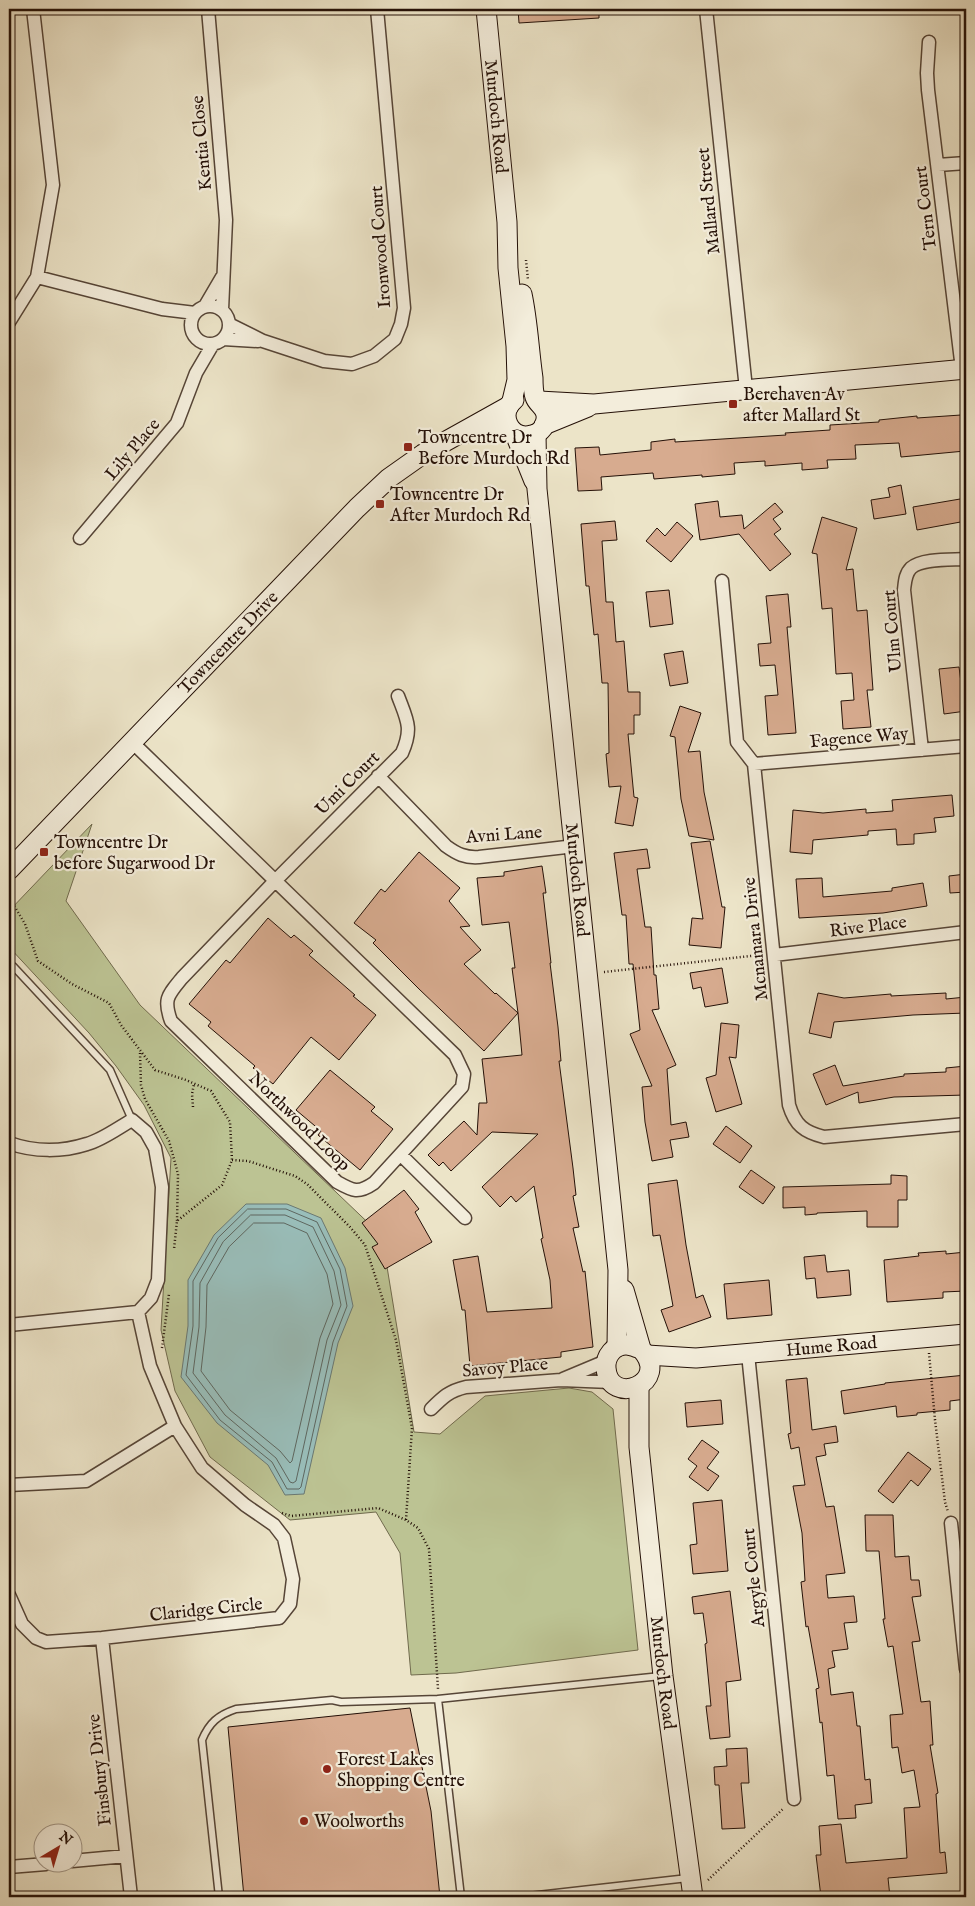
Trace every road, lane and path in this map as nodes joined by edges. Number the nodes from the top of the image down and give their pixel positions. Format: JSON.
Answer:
{"nodes":[{"id":1,"x":33,"y":9,"type":"edge"},
{"id":2,"x":208,"y":9,"type":"edge"},
{"id":3,"x":377,"y":9,"type":"edge"},
{"id":4,"x":486,"y":9,"type":"edge"},
{"id":5,"x":706,"y":9,"type":"edge"},
{"id":6,"x":929,"y":42,"type":"dead end"},
{"id":7,"x":966,"y":163,"type":"edge"},
{"id":8,"x":938,"y":165,"type":"junction"},
{"id":9,"x":507,"y":222,"type":"junction"},
{"id":10,"x":223,"y":275,"type":"junction"},
{"id":11,"x":37,"y":277,"type":"junction"},
{"id":12,"x":162,"y":309,"type":"junction"},
{"id":13,"x":200,"y":310,"type":"junction"},
{"id":14,"x":222,"y":310,"type":"junction"},
{"id":15,"x":9,"y":322,"type":"edge"},
{"id":16,"x":229,"y":324,"type":"junction"},
{"id":17,"x":194,"y":334,"type":"junction"},
{"id":18,"x":262,"y":341,"type":"junction"},
{"id":19,"x":218,"y":342,"type":"junction"},
{"id":20,"x":964,"y":369,"type":"edge"},
{"id":21,"x":196,"y":374,"type":"junction"},
{"id":22,"x":746,"y":389,"type":"junction"},
{"id":23,"x":537,"y":400,"type":"junction"},
{"id":24,"x":511,"y":404,"type":"junction"},
{"id":25,"x":594,"y":404,"type":"junction"},
{"id":26,"x":540,"y":430,"type":"junction"},
{"id":27,"x":513,"y":432,"type":"junction"},
{"id":28,"x":462,"y":433,"type":"junction"},
{"id":29,"x":537,"y":489,"type":"junction"},
{"id":30,"x":80,"y":538,"type":"dead end"},
{"id":31,"x":966,"y":558,"type":"edge"},
{"id":32,"x":722,"y":581,"type":"dead end"},
{"id":33,"x":398,"y":696,"type":"dead end"},
{"id":34,"x":132,"y":742,"type":"junction"},
{"id":35,"x":966,"y":746,"type":"edge"},
{"id":36,"x":922,"y":750,"type":"junction"},
{"id":37,"x":754,"y":764,"type":"junction"},
{"id":38,"x":378,"y":776,"type":"junction"},
{"id":39,"x":575,"y":846,"type":"junction"},
{"id":40,"x":9,"y":870,"type":"edge"},
{"id":41,"x":274,"y":881,"type":"junction"},
{"id":42,"x":9,"y":897,"type":"edge"},
{"id":43,"x":966,"y":932,"type":"edge"},
{"id":44,"x":774,"y":954,"type":"junction"},
{"id":45,"x":13,"y":966,"type":"dead end"},
{"id":46,"x":588,"y":973,"type":"junction"},
{"id":47,"x":194,"y":1084,"type":"junction"},
{"id":48,"x":193,"y":1107,"type":"dead end"},
{"id":49,"x":132,"y":1120,"type":"junction"},
{"id":50,"x":966,"y":1124,"type":"edge"},
{"id":51,"x":9,"y":1143,"type":"edge"},
{"id":52,"x":401,"y":1155,"type":"junction"},
{"id":53,"x":232,"y":1160,"type":"junction"},
{"id":54,"x":465,"y":1218,"type":"dead end"},
{"id":55,"x":174,"y":1249,"type":"dead end"},
{"id":56,"x":618,"y":1270,"type":"junction"},
{"id":57,"x":170,"y":1287,"type":"dead end"},
{"id":58,"x":138,"y":1312,"type":"junction"},
{"id":59,"x":9,"y":1325,"type":"edge"},
{"id":60,"x":966,"y":1334,"type":"edge"},
{"id":61,"x":929,"y":1348,"type":"dead end"},
{"id":62,"x":644,"y":1352,"type":"junction"},
{"id":63,"x":162,"y":1353,"type":"dead end"},
{"id":64,"x":612,"y":1354,"type":"junction"},
{"id":65,"x":748,"y":1354,"type":"junction"},
{"id":66,"x":696,"y":1358,"type":"junction"},
{"id":67,"x":561,"y":1380,"type":"junction"},
{"id":68,"x":630,"y":1383,"type":"junction"},
{"id":69,"x":431,"y":1409,"type":"dead end"},
{"id":70,"x":175,"y":1426,"type":"junction"},
{"id":71,"x":9,"y":1485,"type":"edge"},
{"id":72,"x":276,"y":1511,"type":"dead end"},
{"id":73,"x":406,"y":1520,"type":"junction"},
{"id":74,"x":951,"y":1523,"type":"joint"},
{"id":75,"x":9,"y":1595,"type":"edge"},
{"id":76,"x":102,"y":1638,"type":"junction"},
{"id":77,"x":966,"y":1669,"type":"edge"},
{"id":78,"x":663,"y":1676,"type":"junction"},
{"id":79,"x":438,"y":1699,"type":"junction"},
{"id":80,"x":794,"y":1799,"type":"joint"},
{"id":81,"x":126,"y":1856,"type":"junction"},
{"id":82,"x":82,"y":1860,"type":"edge"},
{"id":83,"x":32,"y":1865,"type":"edge"},
{"id":84,"x":9,"y":1867,"type":"edge"},
{"id":85,"x":692,"y":1890,"type":"edge"},
{"id":86,"x":131,"y":1897,"type":"edge"},
{"id":87,"x":219,"y":1897,"type":"edge"},
{"id":88,"x":461,"y":1897,"type":"edge"},
{"id":89,"x":520,"y":1897,"type":"edge"}],
"edges":[{"from":1,"to":11,"type":"street"},
{"from":2,"to":10,"type":"street","name":"Kentia Close"},
{"from":3,"to":18,"type":"street","name":"Ironwood Court"},
{"from":4,"to":9,"type":"main road","name":"Murdoch Road"},
{"from":5,"to":22,"type":"street","name":"Mallard Street"},
{"from":6,"to":8,"type":"street","name":"Tern Court"},
{"from":7,"to":8,"type":"street"},
{"from":8,"to":20,"type":"street","name":"Tern Court"},
{"from":9,"to":23,"type":"main road","name":"Murdoch Road"},
{"from":9,"to":24,"type":"main road","name":"Murdoch Road"},
{"from":10,"to":13,"type":"street","name":"Kentia Close"},
{"from":10,"to":14,"type":"street","name":"Kentia Close"},
{"from":11,"to":12,"type":"street","name":"Ironwood Court"},
{"from":11,"to":15,"type":"street"},
{"from":12,"to":13,"type":"street","name":"Ironwood Court"},
{"from":12,"to":17,"type":"street","name":"Ironwood Court"},
{"from":13,"to":14,"type":"street","name":"Ironwood Court"},
{"from":13,"to":17,"type":"street"},
{"from":14,"to":16,"type":"street"},
{"from":16,"to":18,"type":"street","name":"Ironwood Court"},
{"from":16,"to":19,"type":"street"},
{"from":17,"to":19,"type":"street","name":"Ironwood Court"},
{"from":17,"to":21,"type":"street","name":"Lily Place"},
{"from":18,"to":19,"type":"street","name":"Ironwood Court"},
{"from":19,"to":21,"type":"street","name":"Lily Place"},
{"from":20,"to":22,"type":"main road"},
{"from":21,"to":30,"type":"street","name":"Lily Place"},
{"from":22,"to":25,"type":"main road"},
{"from":23,"to":24,"type":"main road"},
{"from":23,"to":25,"type":"main road"},
{"from":23,"to":26,"type":"main road","name":"Murdoch Road"},
{"from":24,"to":27,"type":"main road","name":"Murdoch Road"},
{"from":24,"to":28,"type":"main road","name":"Towncentre Drive"},
{"from":25,"to":26,"type":"main road"},
{"from":26,"to":27,"type":"main road"},
{"from":26,"to":29,"type":"main road","name":"Murdoch Road"},
{"from":27,"to":28,"type":"main road","name":"Towncentre Drive"},
{"from":27,"to":29,"type":"main road","name":"Murdoch Road"},
{"from":28,"to":34,"type":"main road","name":"Towncentre Drive"},
{"from":29,"to":39,"type":"main road","name":"Murdoch Road"},
{"from":31,"to":36,"type":"street","name":"Ulm Court"},
{"from":32,"to":37,"type":"street","name":"Mcnamara Drive"},
{"from":33,"to":38,"type":"street","name":"Umi Court"},
{"from":34,"to":40,"type":"main road","name":"Towncentre Drive"},
{"from":34,"to":41,"type":"street","name":"Northwood Loop"},
{"from":35,"to":36,"type":"street","name":"Fagence Way"},
{"from":36,"to":37,"type":"street","name":"Fagence Way"},
{"from":37,"to":44,"type":"street","name":"Mcnamara Drive"},
{"from":38,"to":39,"type":"street","name":"Avni Lane"},
{"from":38,"to":41,"type":"street","name":"Umi Court"},
{"from":39,"to":46,"type":"main road","name":"Murdoch Road"},
{"from":41,"to":52,"type":"street","name":"Northwood Loop"},
{"from":41,"to":52,"type":"street","name":"Northwood Loop"},
{"from":42,"to":47,"type":"path"},
{"from":43,"to":44,"type":"street","name":"Rive Place"},
{"from":44,"to":46,"type":"path"},
{"from":44,"to":50,"type":"street","name":"Mcnamara Drive"},
{"from":45,"to":49,"type":"lane"},
{"from":46,"to":56,"type":"main road","name":"Murdoch Road"},
{"from":47,"to":48,"type":"path"},
{"from":47,"to":53,"type":"path"},
{"from":49,"to":51,"type":"street"},
{"from":49,"to":58,"type":"street"},
{"from":52,"to":54,"type":"street"},
{"from":53,"to":55,"type":"path"},
{"from":53,"to":73,"type":"path"},
{"from":56,"to":62,"type":"main road","name":"Murdoch Road"},
{"from":56,"to":64,"type":"main road","name":"Murdoch Road"},
{"from":57,"to":63,"type":"path"},
{"from":58,"to":59,"type":"street"},
{"from":58,"to":70,"type":"street","name":"Claridge Circle"},
{"from":60,"to":65,"type":"main road","name":"Hume Road"},
{"from":61,"to":74,"type":"path"},
{"from":62,"to":64,"type":"main road"},
{"from":62,"to":66,"type":"main road","name":"Hume Road"},
{"from":62,"to":68,"type":"main road","name":"Murdoch Road"},
{"from":64,"to":67,"type":"street","name":"Savoy Place"},
{"from":64,"to":68,"type":"main road","name":"Murdoch Road"},
{"from":65,"to":66,"type":"main road","name":"Hume Road"},
{"from":65,"to":80,"type":"street","name":"Argyle Court"},
{"from":66,"to":68,"type":"main road","name":"Hume Road"},
{"from":67,"to":68,"type":"street","name":"Savoy Place"},
{"from":67,"to":69,"type":"street","name":"Savoy Place"},
{"from":68,"to":78,"type":"main road","name":"Murdoch Road"},
{"from":70,"to":71,"type":"street"},
{"from":70,"to":76,"type":"street","name":"Claridge Circle"},
{"from":72,"to":73,"type":"path"},
{"from":73,"to":79,"type":"path"},
{"from":74,"to":77,"type":"street"},
{"from":75,"to":76,"type":"street","name":"Claridge Circle"},
{"from":76,"to":81,"type":"street","name":"Finsbury Drive"},
{"from":78,"to":79,"type":"lane"},
{"from":78,"to":85,"type":"main road","name":"Murdoch Road"},
{"from":79,"to":87,"type":"lane"},
{"from":79,"to":88,"type":"lane"},
{"from":80,"to":85,"type":"path"},
{"from":81,"to":82,"type":"street"},
{"from":81,"to":86,"type":"street","name":"Finsbury Drive"},
{"from":83,"to":84,"type":"street"},
{"from":85,"to":89,"type":"lane"}]}
